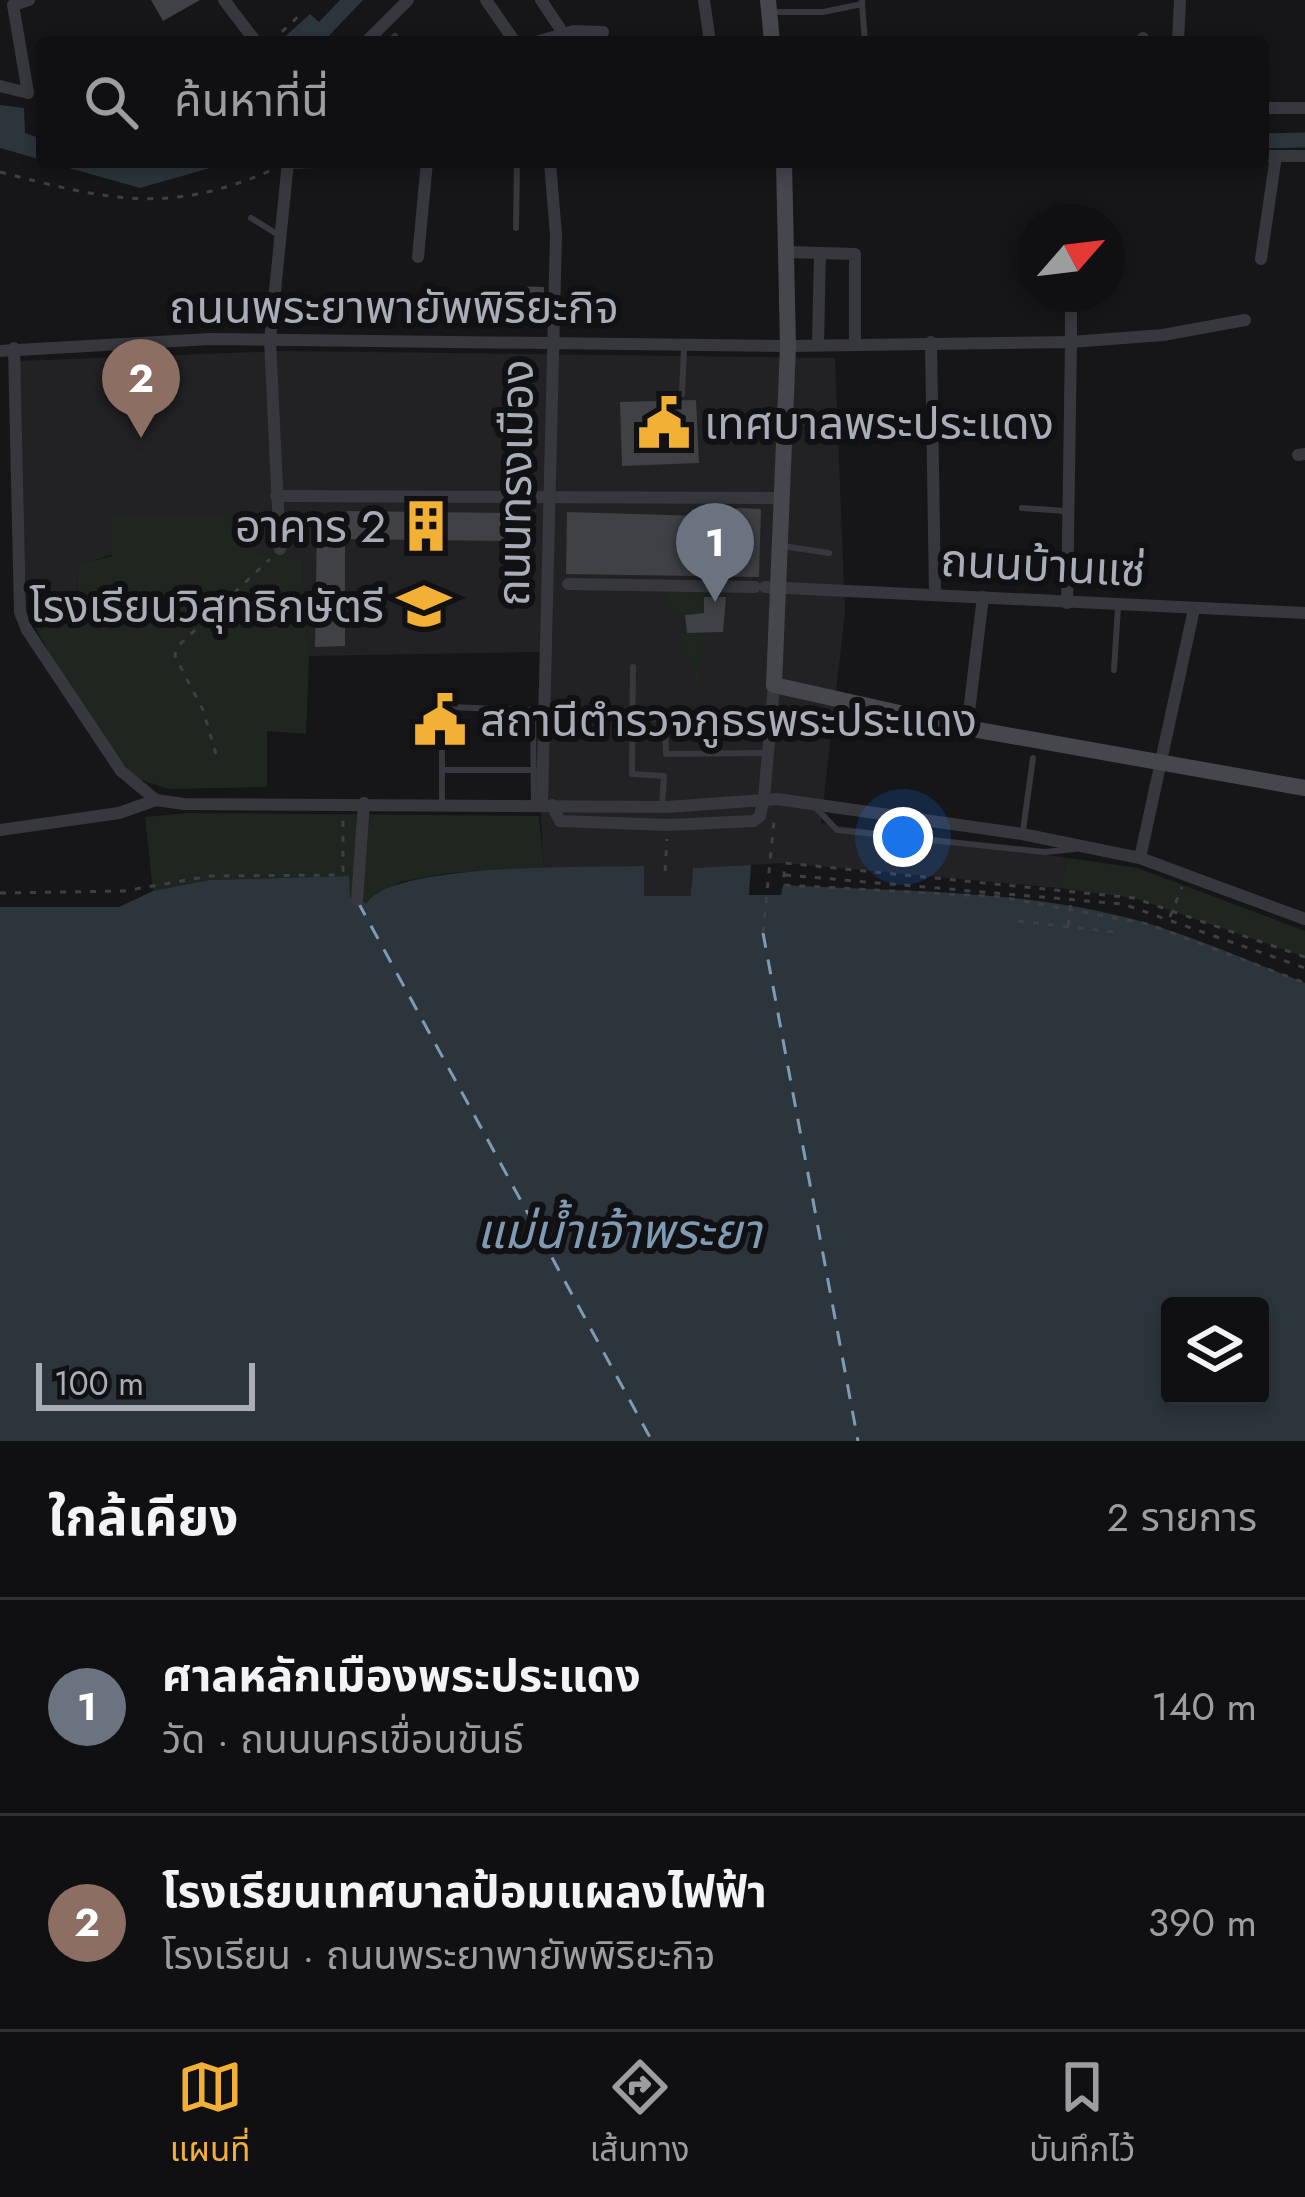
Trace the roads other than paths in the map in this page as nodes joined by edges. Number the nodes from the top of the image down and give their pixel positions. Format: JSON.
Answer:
{"nodes":[{"id":1,"x":29,"y":0,"type":"edge"},
{"id":2,"x":224,"y":0,"type":"edge"},
{"id":3,"x":408,"y":0,"type":"edge"},
{"id":4,"x":486,"y":0,"type":"edge"},
{"id":5,"x":541,"y":0,"type":"edge"},
{"id":6,"x":704,"y":0,"type":"edge"},
{"id":7,"x":1180,"y":0,"type":"edge"},
{"id":8,"x":862,"y":2,"type":"edge"},
{"id":9,"x":768,"y":6,"type":"edge"},
{"id":10,"x":603,"y":32,"type":"dead end"},
{"id":11,"x":563,"y":33,"type":"junction"},
{"id":12,"x":251,"y":36,"type":"edge"},
{"id":13,"x":372,"y":36,"type":"edge"},
{"id":14,"x":511,"y":36,"type":"edge"},
{"id":15,"x":554,"y":36,"type":"edge"},
{"id":16,"x":709,"y":36,"type":"edge"},
{"id":17,"x":771,"y":36,"type":"edge"},
{"id":18,"x":865,"y":36,"type":"edge"},
{"id":19,"x":1178,"y":36,"type":"edge"},
{"id":20,"x":0,"y":86,"type":"edge"},
{"id":21,"x":1269,"y":108,"type":"edge"},
{"id":22,"x":1305,"y":108,"type":"edge"},
{"id":23,"x":1270,"y":156,"type":"edge"},
{"id":24,"x":1305,"y":156,"type":"edge"},
{"id":25,"x":287,"y":168,"type":"edge"},
{"id":26,"x":426,"y":168,"type":"edge"},
{"id":27,"x":517,"y":168,"type":"edge"},
{"id":28,"x":550,"y":168,"type":"edge"},
{"id":29,"x":784,"y":168,"type":"edge"},
{"id":30,"x":251,"y":218,"type":"dead end"},
{"id":31,"x":516,"y":228,"type":"dead end"},
{"id":32,"x":280,"y":236,"type":"junction"},
{"id":33,"x":787,"y":252,"type":"junction"},
{"id":34,"x":820,"y":253,"type":"junction"},
{"id":35,"x":418,"y":256,"type":"dead end"},
{"id":36,"x":1262,"y":259,"type":"dead end"},
{"id":37,"x":1071,"y":312,"type":"edge"},
{"id":38,"x":1245,"y":320,"type":"dead end"},
{"id":39,"x":270,"y":340,"type":"junction"},
{"id":40,"x":553,"y":342,"type":"junction"},
{"id":41,"x":932,"y":342,"type":"junction"},
{"id":42,"x":1071,"y":342,"type":"junction"},
{"id":43,"x":855,"y":344,"type":"junction"},
{"id":44,"x":684,"y":345,"type":"junction"},
{"id":45,"x":818,"y":345,"type":"junction"},
{"id":46,"x":788,"y":346,"type":"junction"},
{"id":47,"x":4,"y":347,"type":"edge"},
{"id":48,"x":682,"y":394,"type":"dead end"},
{"id":49,"x":811,"y":421,"type":"dead end"},
{"id":50,"x":784,"y":423,"type":"junction"},
{"id":51,"x":15,"y":458,"type":"junction"},
{"id":52,"x":0,"y":463,"type":"edge"},
{"id":53,"x":276,"y":496,"type":"junction"},
{"id":54,"x":550,"y":498,"type":"junction"},
{"id":55,"x":780,"y":498,"type":"junction"},
{"id":56,"x":1022,"y":508,"type":"dead end"},
{"id":57,"x":1068,"y":512,"type":"junction"},
{"id":58,"x":778,"y":546,"type":"junction"},
{"id":59,"x":280,"y":549,"type":"road end"},
{"id":60,"x":830,"y":554,"type":"dead end"},
{"id":61,"x":568,"y":584,"type":"dead end"},
{"id":62,"x":766,"y":587,"type":"junction"},
{"id":63,"x":935,"y":595,"type":"junction"},
{"id":64,"x":983,"y":597,"type":"junction"},
{"id":65,"x":1067,"y":603,"type":"junction"},
{"id":66,"x":1118,"y":605,"type":"junction"},
{"id":67,"x":1194,"y":608,"type":"junction"},
{"id":68,"x":1305,"y":613,"type":"edge"},
{"id":69,"x":633,"y":667,"type":"dead end"},
{"id":70,"x":1114,"y":670,"type":"dead end"},
{"id":71,"x":774,"y":686,"type":"junction"},
{"id":72,"x":633,"y":717,"type":"junction"},
{"id":73,"x":967,"y":728,"type":"junction"},
{"id":74,"x":769,"y":753,"type":"junction"},
{"id":75,"x":666,"y":754,"type":"junction"},
{"id":76,"x":1033,"y":758,"type":"dead end"},
{"id":77,"x":1160,"y":762,"type":"junction"},
{"id":78,"x":442,"y":770,"type":"junction"},
{"id":79,"x":534,"y":770,"type":"junction"},
{"id":80,"x":664,"y":776,"type":"junction"},
{"id":81,"x":1305,"y":788,"type":"edge"},
{"id":82,"x":770,"y":799,"type":"junction"},
{"id":83,"x":156,"y":800,"type":"junction"},
{"id":84,"x":364,"y":803,"type":"junction"},
{"id":85,"x":442,"y":804,"type":"junction"},
{"id":86,"x":543,"y":804,"type":"junction"},
{"id":87,"x":815,"y":806,"type":"junction"},
{"id":88,"x":662,"y":807,"type":"junction"},
{"id":89,"x":932,"y":822,"type":"junction"},
{"id":90,"x":0,"y":830,"type":"edge"},
{"id":91,"x":1022,"y":834,"type":"junction"},
{"id":92,"x":930,"y":839,"type":"junction"},
{"id":93,"x":1085,"y":848,"type":"junction"},
{"id":94,"x":1140,"y":858,"type":"junction"},
{"id":95,"x":357,"y":900,"type":"dead end"},
{"id":96,"x":1305,"y":919,"type":"edge"}],
"edges":[{"from":1,"to":20,"type":"street"},
{"from":2,"to":12,"type":"street"},
{"from":3,"to":13,"type":"street"},
{"from":4,"to":14,"type":"street"},
{"from":5,"to":11,"type":"street"},
{"from":6,"to":16,"type":"street"},
{"from":7,"to":19,"type":"street"},
{"from":8,"to":9,"type":"lane"},
{"from":8,"to":18,"type":"lane"},
{"from":9,"to":17,"type":"main road"},
{"from":10,"to":11,"type":"street"},
{"from":11,"to":15,"type":"street"},
{"from":21,"to":22,"type":"street"},
{"from":23,"to":24,"type":"street"},
{"from":23,"to":36,"type":"street"},
{"from":25,"to":32,"type":"street"},
{"from":26,"to":35,"type":"street"},
{"from":27,"to":31,"type":"lane"},
{"from":28,"to":40,"type":"street","name":"ถนนทรงเมือง"},
{"from":29,"to":33,"type":"main road"},
{"from":30,"to":32,"type":"lane"},
{"from":32,"to":39,"type":"street"},
{"from":33,"to":34,"type":"street"},
{"from":33,"to":46,"type":"main road"},
{"from":34,"to":43,"type":"street"},
{"from":34,"to":45,"type":"street"},
{"from":37,"to":42,"type":"street"},
{"from":38,"to":42,"type":"street","name":"ถนนพระยาพายัพพิริยะกิจ"},
{"from":39,"to":40,"type":"street","name":"ถนนพระยาพายัพพิริยะกิจ"},
{"from":39,"to":47,"type":"street","name":"ถนนพระยาพายัพพิริยะกิจ"},
{"from":39,"to":53,"type":"street"},
{"from":40,"to":44,"type":"street","name":"ถนนพระยาพายัพพิริยะกิจ"},
{"from":40,"to":54,"type":"street","name":"ถนนทรงเมือง"},
{"from":41,"to":42,"type":"street","name":"ถนนพระยาพายัพพิริยะกิจ"},
{"from":41,"to":43,"type":"street","name":"ถนนพระยาพายัพพิริยะกิจ"},
{"from":41,"to":63,"type":"street"},
{"from":42,"to":57,"type":"street"},
{"from":43,"to":45,"type":"street","name":"ถนนพระยาพายัพพิริยะกิจ"},
{"from":44,"to":46,"type":"street","name":"ถนนพระยาพายัพพิริยะกิจ"},
{"from":44,"to":48,"type":"lane"},
{"from":45,"to":46,"type":"street","name":"ถนนพระยาพายัพพิริยะกิจ"},
{"from":46,"to":50,"type":"main road"},
{"from":47,"to":51,"type":"street"},
{"from":49,"to":50,"type":"lane"},
{"from":50,"to":55,"type":"main road"},
{"from":51,"to":52,"type":"street"},
{"from":51,"to":83,"type":"street"},
{"from":53,"to":54,"type":"street"},
{"from":53,"to":59,"type":"street"},
{"from":54,"to":55,"type":"street"},
{"from":54,"to":86,"type":"street","name":"ถนนทรงเมือง"},
{"from":55,"to":58,"type":"main road"},
{"from":56,"to":57,"type":"lane"},
{"from":57,"to":65,"type":"street"},
{"from":58,"to":60,"type":"lane"},
{"from":58,"to":62,"type":"main road"},
{"from":61,"to":62,"type":"street","name":"ถนนบ้านแซ่"},
{"from":62,"to":63,"type":"street","name":"ถนนบ้านแซ่"},
{"from":62,"to":71,"type":"main road"},
{"from":63,"to":64,"type":"street","name":"ถนนบ้านแซ่"},
{"from":64,"to":65,"type":"street","name":"ถนนบ้านแซ่"},
{"from":64,"to":73,"type":"street"},
{"from":65,"to":66,"type":"street","name":"ถนนบ้านแซ่"},
{"from":66,"to":67,"type":"street","name":"ถนนบ้านแซ่"},
{"from":66,"to":70,"type":"lane"},
{"from":67,"to":68,"type":"street","name":"ถนนบ้านแซ่"},
{"from":67,"to":77,"type":"street"},
{"from":69,"to":72,"type":"lane"},
{"from":71,"to":73,"type":"main road"},
{"from":71,"to":74,"type":"street"},
{"from":72,"to":75,"type":"lane"},
{"from":72,"to":80,"type":"lane"},
{"from":73,"to":77,"type":"main road"},
{"from":74,"to":75,"type":"lane"},
{"from":74,"to":82,"type":"street"},
{"from":75,"to":80,"type":"lane"},
{"from":76,"to":91,"type":"lane"},
{"from":77,"to":81,"type":"main road"},
{"from":77,"to":94,"type":"street"},
{"from":78,"to":79,"type":"lane"},
{"from":78,"to":79,"type":"lane"},
{"from":78,"to":85,"type":"lane"},
{"from":79,"to":86,"type":"lane"},
{"from":80,"to":88,"type":"lane"},
{"from":82,"to":86,"type":"street"},
{"from":82,"to":87,"type":"street"},
{"from":82,"to":88,"type":"street"},
{"from":83,"to":84,"type":"street"},
{"from":83,"to":90,"type":"street"},
{"from":84,"to":85,"type":"street"},
{"from":84,"to":95,"type":"street"},
{"from":85,"to":86,"type":"street"},
{"from":86,"to":88,"type":"street"},
{"from":87,"to":89,"type":"street"},
{"from":87,"to":92,"type":"lane"},
{"from":89,"to":91,"type":"street"},
{"from":89,"to":92,"type":"lane"},
{"from":91,"to":93,"type":"street"},
{"from":92,"to":93,"type":"lane"},
{"from":93,"to":94,"type":"street"},
{"from":94,"to":96,"type":"street"}]}
